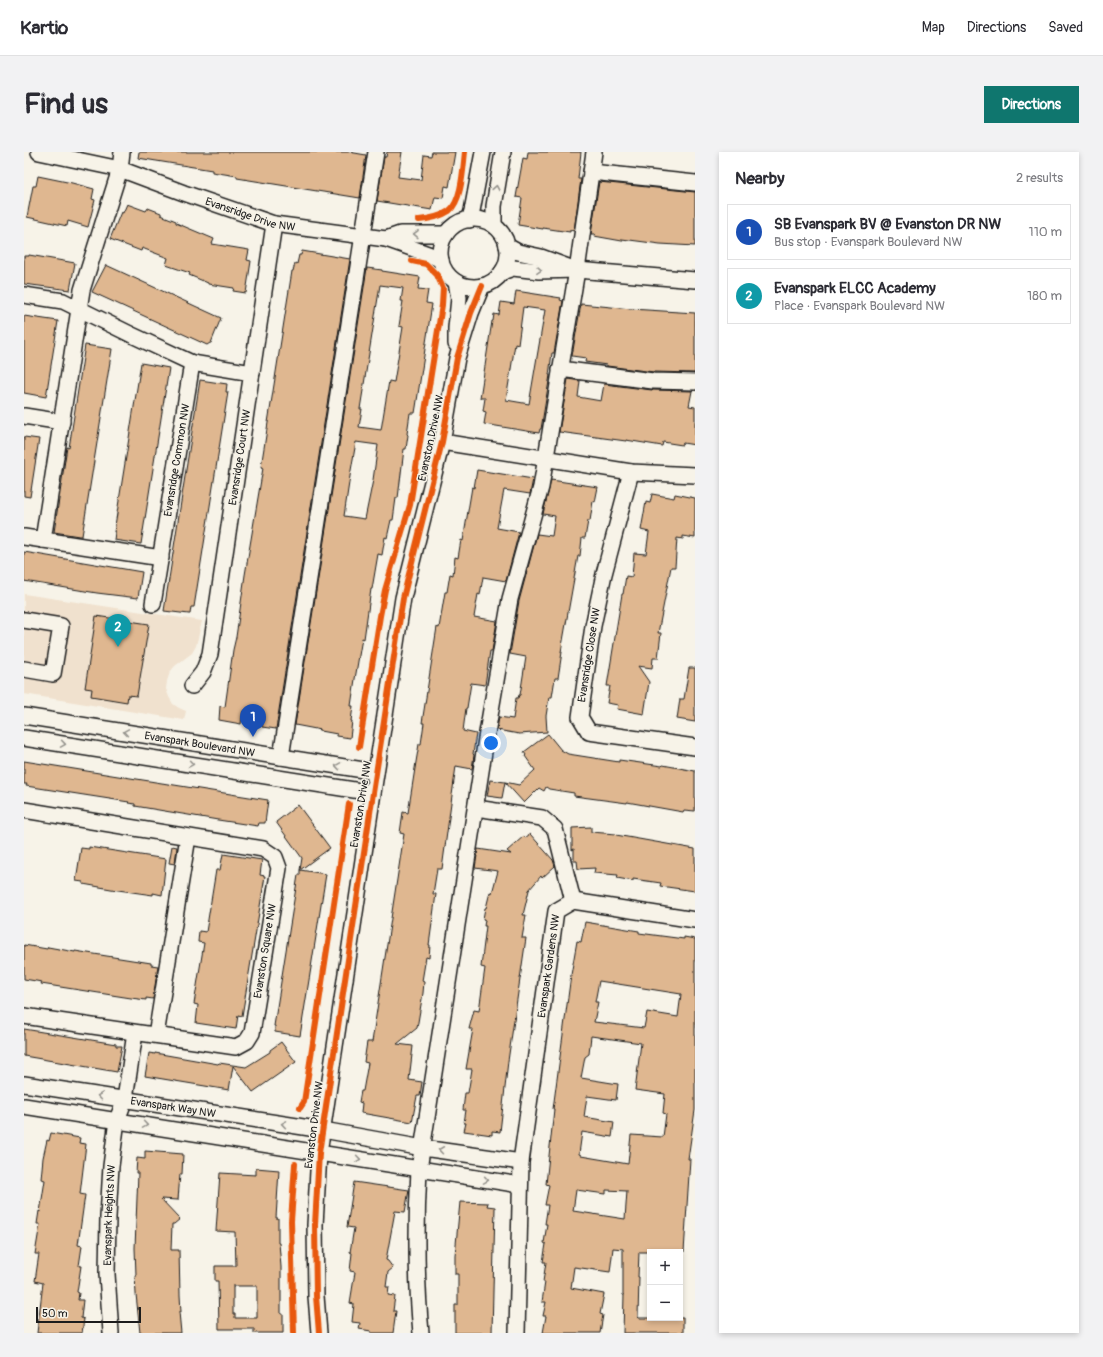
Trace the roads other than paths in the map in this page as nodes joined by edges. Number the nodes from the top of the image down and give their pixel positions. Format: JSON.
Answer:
{"nodes":[{"id":1,"x":39,"y":152,"type":"edge"},
{"id":2,"x":122,"y":152,"type":"edge"},
{"id":3,"x":376,"y":152,"type":"edge"},
{"id":4,"x":483,"y":152,"type":"edge"},
{"id":5,"x":503,"y":152,"type":"edge"},
{"id":6,"x":594,"y":152,"type":"edge"},
{"id":7,"x":120,"y":168,"type":"junction"},
{"id":8,"x":591,"y":172,"type":"junction"},
{"id":9,"x":695,"y":183,"type":"edge"},
{"id":10,"x":468,"y":220,"type":"junction"},
{"id":11,"x":274,"y":224,"type":"junction"},
{"id":12,"x":494,"y":225,"type":"junction"},
{"id":13,"x":446,"y":234,"type":"junction"},
{"id":14,"x":363,"y":235,"type":"junction"},
{"id":15,"x":386,"y":239,"type":"junction"},
{"id":16,"x":507,"y":246,"type":"junction"},
{"id":17,"x":441,"y":260,"type":"junction"},
{"id":18,"x":577,"y":270,"type":"junction"},
{"id":19,"x":502,"y":272,"type":"junction"},
{"id":20,"x":695,"y":280,"type":"edge"},
{"id":21,"x":456,"y":282,"type":"junction"},
{"id":22,"x":482,"y":286,"type":"junction"},
{"id":23,"x":24,"y":295,"type":"edge"},
{"id":24,"x":79,"y":309,"type":"junction"},
{"id":25,"x":456,"y":358,"type":"junction"},
{"id":26,"x":192,"y":363,"type":"junction"},
{"id":27,"x":560,"y":369,"type":"junction"},
{"id":28,"x":252,"y":373,"type":"junction"},
{"id":29,"x":695,"y":382,"type":"edge"},
{"id":30,"x":24,"y":416,"type":"edge"},
{"id":31,"x":62,"y":422,"type":"junction"},
{"id":32,"x":442,"y":442,"type":"junction"},
{"id":33,"x":546,"y":459,"type":"junction"},
{"id":34,"x":631,"y":472,"type":"junction"},
{"id":35,"x":695,"y":475,"type":"edge"},
{"id":36,"x":24,"y":537,"type":"edge"},
{"id":37,"x":43,"y":540,"type":"junction"},
{"id":38,"x":161,"y":558,"type":"junction"},
{"id":39,"x":153,"y":604,"type":"dead end"},
{"id":40,"x":24,"y":620,"type":"edge"},
{"id":41,"x":24,"y":669,"type":"edge"},
{"id":42,"x":192,"y":686,"type":"dead end"},
{"id":43,"x":24,"y":716,"type":"edge"},
{"id":44,"x":24,"y":738,"type":"edge"},
{"id":45,"x":695,"y":747,"type":"edge"},
{"id":46,"x":281,"y":757,"type":"junction"},
{"id":47,"x":376,"y":772,"type":"junction"},
{"id":48,"x":373,"y":793,"type":"junction"},
{"id":49,"x":476,"y":808,"type":"junction"},
{"id":50,"x":24,"y":810,"type":"edge"},
{"id":51,"x":188,"y":837,"type":"junction"},
{"id":52,"x":573,"y":902,"type":"junction"},
{"id":53,"x":695,"y":920,"type":"edge"},
{"id":54,"x":24,"y":1016,"type":"edge"},
{"id":55,"x":135,"y":1033,"type":"junction"},
{"id":56,"x":156,"y":1035,"type":"junction"},
{"id":57,"x":24,"y":1084,"type":"edge"},
{"id":58,"x":125,"y":1099,"type":"junction"},
{"id":59,"x":24,"y":1106,"type":"edge"},
{"id":60,"x":118,"y":1120,"type":"junction"},
{"id":61,"x":323,"y":1130,"type":"junction"},
{"id":62,"x":422,"y":1148,"type":"junction"},
{"id":63,"x":320,"y":1153,"type":"junction"},
{"id":64,"x":521,"y":1162,"type":"junction"},
{"id":65,"x":419,"y":1169,"type":"junction"},
{"id":66,"x":520,"y":1185,"type":"junction"},
{"id":67,"x":111,"y":1333,"type":"edge"},
{"id":68,"x":319,"y":1333,"type":"edge"},
{"id":69,"x":421,"y":1333,"type":"edge"},
{"id":70,"x":517,"y":1333,"type":"edge"}],
"edges":[{"from":1,"to":7,"type":"street","name":"Evansridge Drive NW"},
{"from":2,"to":7,"type":"street"},
{"from":3,"to":14,"type":"street"},
{"from":4,"to":10,"type":"street"},
{"from":12,"to":5,"type":"street","one_way":true},
{"from":6,"to":8,"type":"street"},
{"from":7,"to":11,"type":"street","name":"Evansridge Drive NW"},
{"from":7,"to":24,"type":"street"},
{"from":8,"to":9,"type":"street"},
{"from":8,"to":18,"type":"street"},
{"from":10,"to":12,"type":"street"},
{"from":10,"to":13,"type":"street"},
{"from":11,"to":14,"type":"street","name":"Evansridge Drive NW"},
{"from":11,"to":28,"type":"street","name":"Evansridge Court NW"},
{"from":12,"to":16,"type":"street"},
{"from":13,"to":15,"type":"street","name":"Evansridge Drive NW","one_way":true},
{"from":13,"to":17,"type":"street"},
{"from":14,"to":15,"type":"street","name":"Evansridge Drive NW"},
{"from":14,"to":46,"type":"street"},
{"from":15,"to":17,"type":"street","name":"Evansridge Drive NW"},
{"from":16,"to":18,"type":"street"},
{"from":16,"to":19,"type":"street"},
{"from":17,"to":21,"type":"street"},
{"from":19,"to":18,"type":"street","one_way":true},
{"from":18,"to":20,"type":"street"},
{"from":18,"to":27,"type":"street"},
{"from":19,"to":22,"type":"street"},
{"from":21,"to":22,"type":"street"},
{"from":21,"to":25,"type":"street","name":"Evanston Drive NW"},
{"from":22,"to":25,"type":"street","name":"Evanston Drive NW"},
{"from":23,"to":24,"type":"street"},
{"from":24,"to":26,"type":"street"},
{"from":24,"to":31,"type":"street"},
{"from":25,"to":32,"type":"street","name":"Evanston Drive NW"},
{"from":26,"to":28,"type":"street"},
{"from":26,"to":38,"type":"street","name":"Evansridge Common NW"},
{"from":27,"to":29,"type":"street"},
{"from":27,"to":33,"type":"street"},
{"from":28,"to":42,"type":"street","name":"Evansridge Court NW"},
{"from":30,"to":31,"type":"street"},
{"from":31,"to":37,"type":"street"},
{"from":32,"to":33,"type":"street"},
{"from":32,"to":47,"type":"street","name":"Evanston Drive NW"},
{"from":33,"to":34,"type":"street"},
{"from":33,"to":49,"type":"street"},
{"from":34,"to":35,"type":"street"},
{"from":34,"to":45,"type":"street","name":"Evansridge Close NW"},
{"from":36,"to":37,"type":"street"},
{"from":37,"to":38,"type":"street"},
{"from":38,"to":39,"type":"street","name":"Evansridge Common NW"},
{"from":40,"to":41,"type":"street"},
{"from":46,"to":43,"type":"street","name":"Evanspark Boulevard NW","one_way":true},
{"from":44,"to":48,"type":"street","name":"Evanspark Boulevard NW","one_way":true},
{"from":47,"to":46,"type":"street","name":"Evanspark Boulevard NW","one_way":true},
{"from":47,"to":48,"type":"street","name":"Evanston Drive NW"},
{"from":48,"to":61,"type":"street","name":"Evanston Drive NW"},
{"from":49,"to":52,"type":"street"},
{"from":49,"to":62,"type":"street"},
{"from":50,"to":51,"type":"street","name":"Evanston Square NW"},
{"from":51,"to":56,"type":"street"},
{"from":51,"to":56,"type":"street","name":"Evanston Square NW"},
{"from":52,"to":53,"type":"street"},
{"from":52,"to":64,"type":"street","name":"Evanspark Gardens NW"},
{"from":54,"to":55,"type":"street","name":"Evanston Square NW"},
{"from":55,"to":56,"type":"street","name":"Evanston Square NW"},
{"from":55,"to":58,"type":"street"},
{"from":58,"to":57,"type":"street","name":"Evanspark Way NW","one_way":true},
{"from":58,"to":60,"type":"street","name":"Evanspark Heights NW"},
{"from":61,"to":58,"type":"street","name":"Evanspark Way NW","one_way":true},
{"from":59,"to":60,"type":"street","name":"Evanspark Way NW"},
{"from":60,"to":63,"type":"street","name":"Evanspark Way NW","one_way":true},
{"from":60,"to":67,"type":"street","name":"Evanspark Heights NW"},
{"from":61,"to":62,"type":"street"},
{"from":61,"to":63,"type":"street","name":"Evanston Drive NW"},
{"from":64,"to":62,"type":"street","one_way":true},
{"from":62,"to":65,"type":"street"},
{"from":63,"to":65,"type":"street","one_way":true},
{"from":63,"to":68,"type":"street","name":"Evanston Drive NW"},
{"from":64,"to":66,"type":"street","name":"Evanspark Gardens NW"},
{"from":65,"to":66,"type":"street","one_way":true},
{"from":65,"to":69,"type":"street"},
{"from":66,"to":70,"type":"street","name":"Evanspark Gardens NW"}]}
